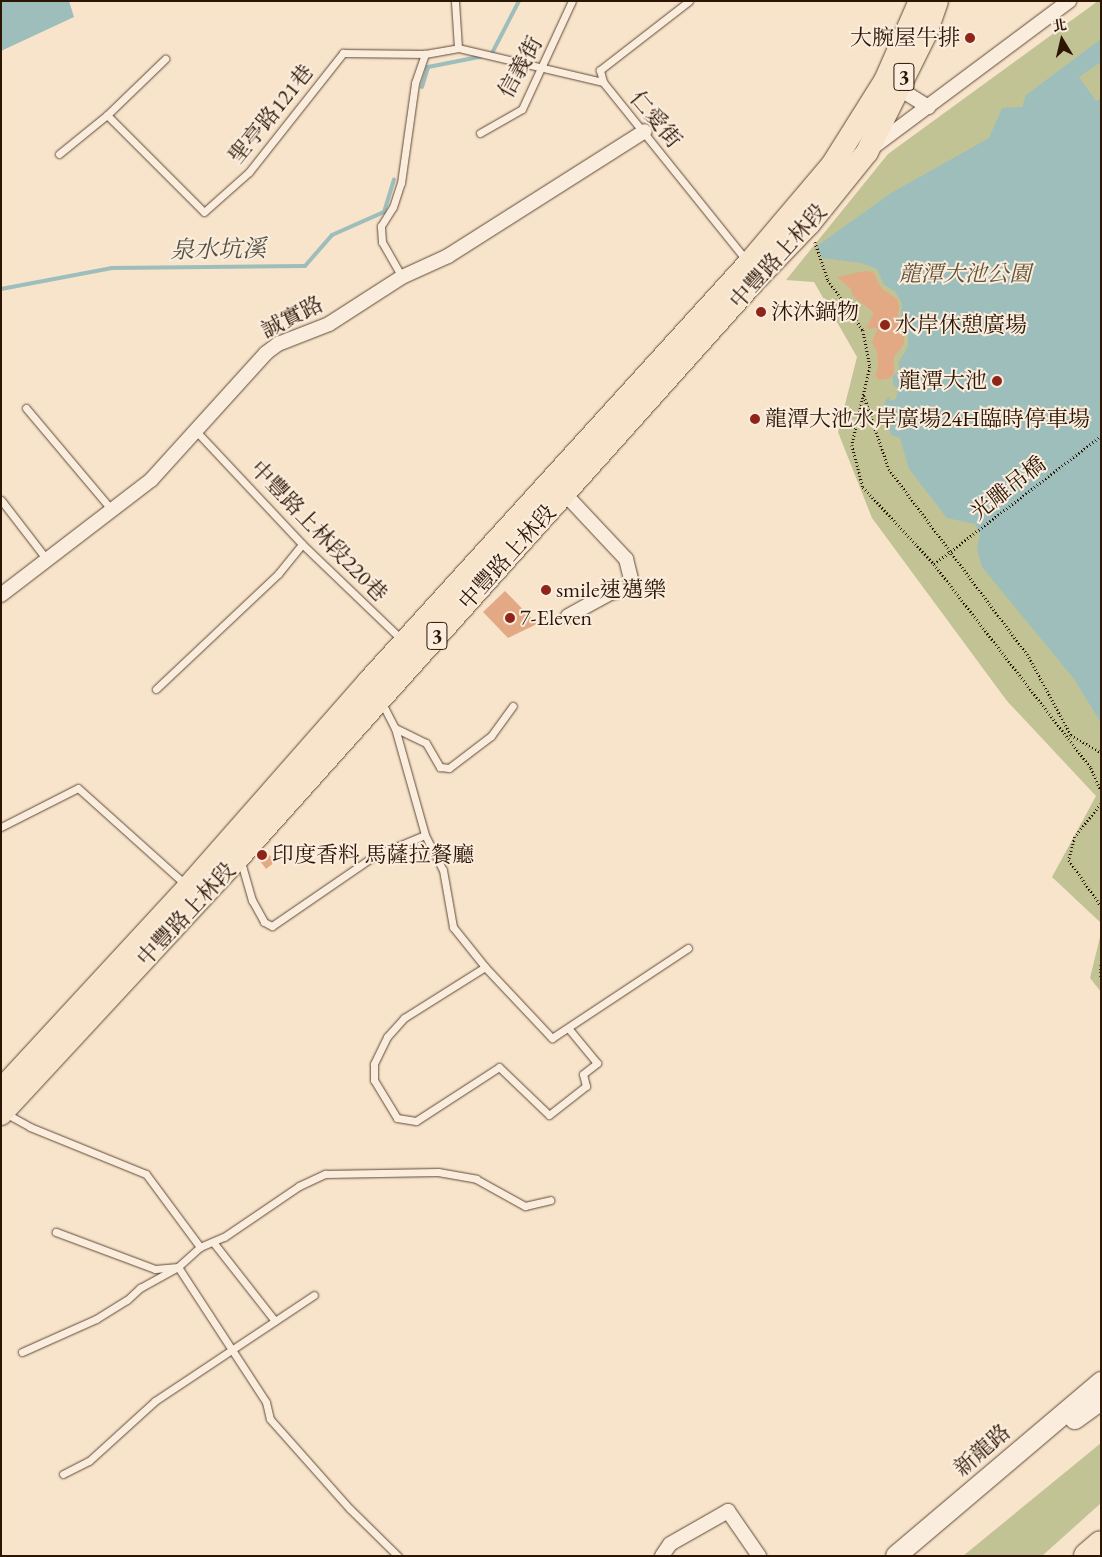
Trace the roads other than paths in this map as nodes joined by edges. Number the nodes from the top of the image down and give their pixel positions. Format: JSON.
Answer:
{"nodes":[{"id":1,"x":455,"y":1,"type":"edge"},
{"id":2,"x":572,"y":1,"type":"edge"},
{"id":3,"x":689,"y":1,"type":"edge"},
{"id":4,"x":920,"y":1,"type":"edge"},
{"id":5,"x":937,"y":1,"type":"edge"},
{"id":6,"x":1069,"y":1,"type":"edge"},
{"id":7,"x":458,"y":48,"type":"junction"},
{"id":8,"x":425,"y":54,"type":"junction"},
{"id":9,"x":165,"y":59,"type":"dead end"},
{"id":10,"x":542,"y":68,"type":"junction"},
{"id":11,"x":603,"y":82,"type":"junction"},
{"id":12,"x":898,"y":88,"type":"junction"},
{"id":13,"x":929,"y":107,"type":"junction"},
{"id":14,"x":107,"y":115,"type":"junction"},
{"id":15,"x":645,"y":131,"type":"junction"},
{"id":16,"x":480,"y":132,"type":"dead end"},
{"id":17,"x":858,"y":146,"type":"junction"},
{"id":18,"x":59,"y":154,"type":"dead end"},
{"id":19,"x":753,"y":270,"type":"junction"},
{"id":20,"x":402,"y":277,"type":"junction"},
{"id":21,"x":26,"y":408,"type":"dead end"},
{"id":22,"x":195,"y":429,"type":"junction"},
{"id":23,"x":564,"y":493,"type":"junction"},
{"id":24,"x":1,"y":500,"type":"edge"},
{"id":25,"x":113,"y":510,"type":"junction"},
{"id":26,"x":302,"y":544,"type":"junction"},
{"id":27,"x":48,"y":561,"type":"junction"},
{"id":28,"x":1,"y":595,"type":"edge"},
{"id":29,"x":568,"y":616,"type":"dead end"},
{"id":30,"x":412,"y":650,"type":"junction"},
{"id":31,"x":156,"y":689,"type":"dead end"},
{"id":32,"x":375,"y":690,"type":"junction"},
{"id":33,"x":513,"y":706,"type":"dead end"},
{"id":34,"x":395,"y":728,"type":"junction"},
{"id":35,"x":1,"y":827,"type":"edge"},
{"id":36,"x":425,"y":835,"type":"junction"},
{"id":37,"x":239,"y":857,"type":"junction"},
{"id":38,"x":188,"y":887,"type":"junction"},
{"id":39,"x":688,"y":948,"type":"dead end"},
{"id":40,"x":485,"y":967,"type":"junction"},
{"id":41,"x":568,"y":1028,"type":"junction"},
{"id":42,"x":2,"y":1106,"type":"edge"},
{"id":43,"x":550,"y":1200,"type":"dead end"},
{"id":44,"x":56,"y":1232,"type":"dead end"},
{"id":45,"x":213,"y":1242,"type":"junction"},
{"id":46,"x":200,"y":1247,"type":"junction"},
{"id":47,"x":178,"y":1267,"type":"junction"},
{"id":48,"x":314,"y":1295,"type":"dead end"},
{"id":49,"x":275,"y":1322,"type":"junction"},
{"id":50,"x":231,"y":1350,"type":"junction"},
{"id":51,"x":22,"y":1352,"type":"dead end"},
{"id":52,"x":1101,"y":1382,"type":"edge"},
{"id":53,"x":1101,"y":1400,"type":"edge"},
{"id":54,"x":63,"y":1474,"type":"dead end"},
{"id":55,"x":1101,"y":1544,"type":"edge"},
{"id":56,"x":398,"y":1556,"type":"edge"},
{"id":57,"x":662,"y":1556,"type":"edge"},
{"id":58,"x":759,"y":1556,"type":"edge"},
{"id":59,"x":896,"y":1556,"type":"edge"},
{"id":60,"x":917,"y":1556,"type":"edge"},
{"id":61,"x":1087,"y":1556,"type":"edge"}],
"edges":[{"from":1,"to":7,"type":"lane"},
{"from":2,"to":10,"type":"lane","name":"信義街"},
{"from":3,"to":11,"type":"lane","name":"仁愛街"},
{"from":4,"to":17,"type":"main road","number":"3"},
{"from":5,"to":12,"type":"main road","number":"3"},
{"from":6,"to":13,"type":"street"},
{"from":7,"to":8,"type":"lane","name":"聖亭路121巷"},
{"from":7,"to":10,"type":"lane","name":"聖亭路121巷"},
{"from":8,"to":14,"type":"lane","name":"聖亭路121巷"},
{"from":8,"to":20,"type":"lane"},
{"from":9,"to":14,"type":"lane"},
{"from":10,"to":11,"type":"lane","name":"聖亭路121巷"},
{"from":10,"to":16,"type":"lane","name":"信義街"},
{"from":11,"to":15,"type":"lane","name":"仁愛街"},
{"from":12,"to":13,"type":"street"},
{"from":12,"to":17,"type":"main road","number":"3"},
{"from":13,"to":17,"type":"street"},
{"from":14,"to":18,"type":"lane"},
{"from":15,"to":19,"type":"lane","name":"仁愛街"},
{"from":15,"to":20,"type":"street","name":"誠實路"},
{"from":17,"to":19,"type":"main road","name":"中豐路上林段","number":"3"},
{"from":17,"to":19,"type":"main road","name":"中豐路上林段","number":"3"},
{"from":19,"to":23,"type":"main road","name":"中豐路上林段","number":"3"},
{"from":19,"to":30,"type":"main road","name":"中豐路上林段","number":"3"},
{"from":20,"to":22,"type":"street","name":"誠實路"},
{"from":21,"to":25,"type":"lane"},
{"from":22,"to":25,"type":"street","name":"誠實路"},
{"from":22,"to":26,"type":"lane","name":"中豐路上林段220巷"},
{"from":23,"to":29,"type":"street"},
{"from":23,"to":30,"type":"main road","name":"中豐路上林段","number":"3"},
{"from":24,"to":27,"type":"lane"},
{"from":25,"to":27,"type":"street","name":"誠實路"},
{"from":26,"to":30,"type":"lane","name":"中豐路上林段220巷"},
{"from":26,"to":31,"type":"lane"},
{"from":27,"to":28,"type":"street","name":"誠實路"},
{"from":30,"to":32,"type":"main road","name":"中豐路上林段","number":"3"},
{"from":32,"to":34,"type":"lane"},
{"from":32,"to":37,"type":"main road","name":"中豐路上林段","number":"3"},
{"from":32,"to":38,"type":"main road","name":"中豐路上林段","number":"3"},
{"from":33,"to":34,"type":"lane"},
{"from":34,"to":36,"type":"lane"},
{"from":35,"to":38,"type":"lane"},
{"from":36,"to":37,"type":"lane"},
{"from":36,"to":40,"type":"lane"},
{"from":37,"to":42,"type":"main road","name":"中豐路上林段","number":"3"},
{"from":38,"to":42,"type":"main road","name":"中豐路上林段","number":"3"},
{"from":39,"to":41,"type":"lane"},
{"from":40,"to":41,"type":"lane"},
{"from":40,"to":41,"type":"lane"},
{"from":42,"to":46,"type":"lane"},
{"from":43,"to":45,"type":"lane"},
{"from":44,"to":47,"type":"lane"},
{"from":45,"to":46,"type":"lane"},
{"from":45,"to":49,"type":"lane"},
{"from":46,"to":47,"type":"lane"},
{"from":47,"to":50,"type":"lane"},
{"from":47,"to":51,"type":"lane"},
{"from":48,"to":49,"type":"lane"},
{"from":49,"to":50,"type":"lane"},
{"from":50,"to":54,"type":"lane"},
{"from":50,"to":56,"type":"lane"},
{"from":52,"to":59,"type":"street","name":"新龍路"},
{"from":53,"to":60,"type":"street","name":"新龍路"},
{"from":55,"to":61,"type":"highway"},
{"from":57,"to":58,"type":"street"}]}
